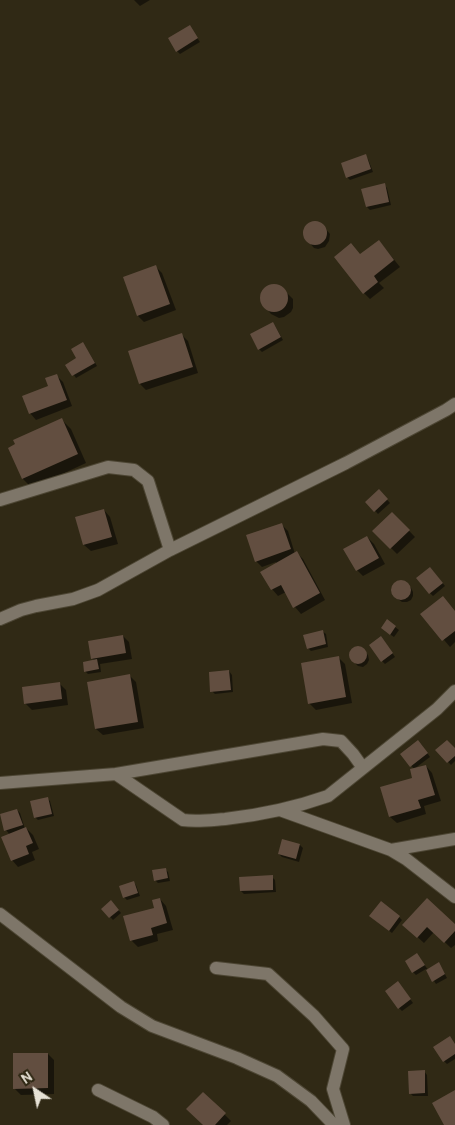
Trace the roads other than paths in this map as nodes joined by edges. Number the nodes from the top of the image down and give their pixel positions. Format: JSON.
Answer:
{"nodes":[{"id":1,"x":455,"y":404,"type":"edge"},
{"id":2,"x":0,"y":500,"type":"edge"},
{"id":3,"x":170,"y":550,"type":"junction"},
{"id":4,"x":0,"y":619,"type":"edge"},
{"id":5,"x":455,"y":691,"type":"edge"},
{"id":6,"x":363,"y":768,"type":"junction"},
{"id":7,"x":116,"y":774,"type":"junction"},
{"id":8,"x":0,"y":783,"type":"edge"},
{"id":9,"x":280,"y":810,"type":"junction"},
{"id":10,"x":455,"y":838,"type":"edge"},
{"id":11,"x":391,"y":850,"type":"junction"},
{"id":12,"x":455,"y":897,"type":"edge"},
{"id":13,"x":0,"y":914,"type":"edge"},
{"id":14,"x":216,"y":968,"type":"dead end"},
{"id":15,"x":98,"y":1090,"type":"dead end"},
{"id":16,"x":163,"y":1125,"type":"edge"},
{"id":17,"x":334,"y":1125,"type":"edge"},
{"id":18,"x":344,"y":1125,"type":"edge"}],
"edges":[{"from":1,"to":3,"type":"street"},
{"from":2,"to":3,"type":"street"},
{"from":3,"to":4,"type":"street"},
{"from":5,"to":6,"type":"street"},
{"from":6,"to":7,"type":"street"},
{"from":6,"to":9,"type":"street"},
{"from":7,"to":8,"type":"street"},
{"from":7,"to":9,"type":"street"},
{"from":9,"to":11,"type":"street"},
{"from":10,"to":11,"type":"street"},
{"from":11,"to":12,"type":"street"},
{"from":13,"to":17,"type":"street"},
{"from":14,"to":18,"type":"street"},
{"from":15,"to":16,"type":"street"}]}
